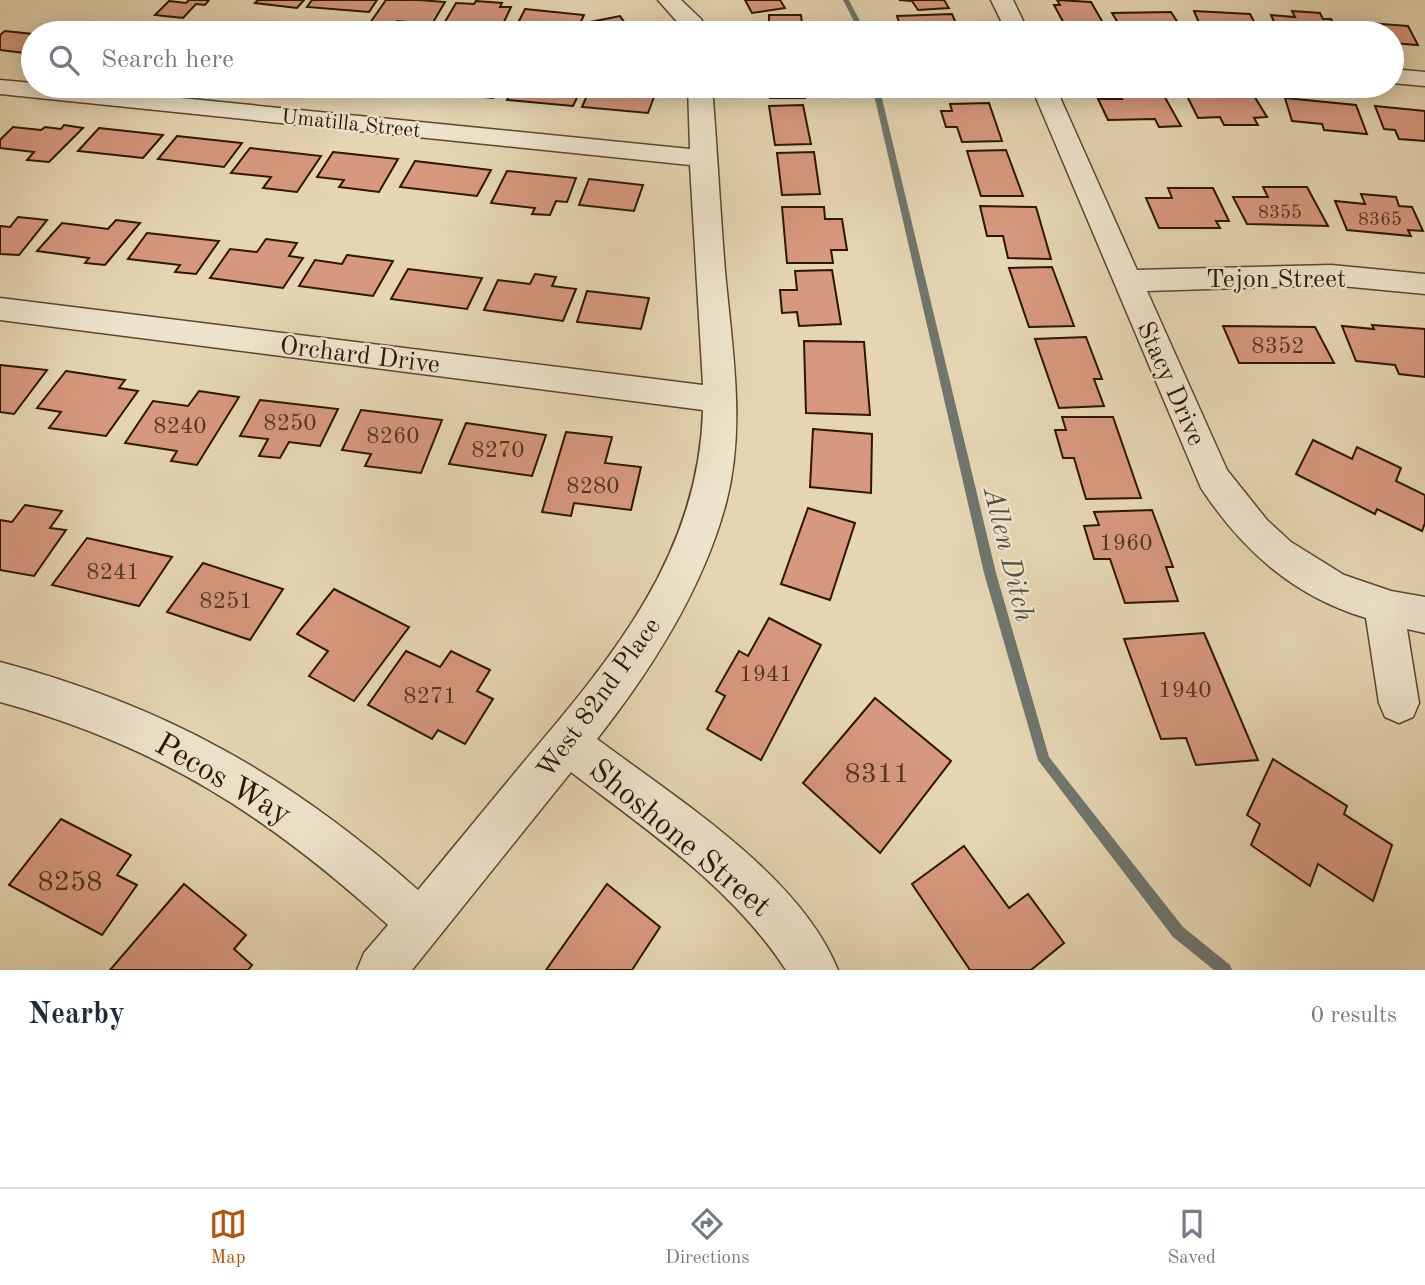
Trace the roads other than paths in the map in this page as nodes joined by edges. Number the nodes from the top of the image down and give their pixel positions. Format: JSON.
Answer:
{"nodes":[{"id":1,"x":669,"y":0,"type":"edge"},
{"id":2,"x":1002,"y":0,"type":"edge"},
{"id":3,"x":691,"y":21,"type":"edge"},
{"id":4,"x":1012,"y":21,"type":"edge"},
{"id":5,"x":1404,"y":77,"type":"edge"},
{"id":6,"x":1425,"y":79,"type":"edge"},
{"id":7,"x":0,"y":87,"type":"edge"},
{"id":8,"x":21,"y":89,"type":"edge"},
{"id":9,"x":109,"y":98,"type":"edge"},
{"id":10,"x":700,"y":98,"type":"edge"},
{"id":11,"x":1048,"y":98,"type":"edge"},
{"id":12,"x":702,"y":158,"type":"junction"},
{"id":13,"x":1126,"y":281,"type":"junction"},
{"id":14,"x":1425,"y":284,"type":"edge"},
{"id":15,"x":0,"y":309,"type":"edge"},
{"id":16,"x":721,"y":400,"type":"junction"},
{"id":17,"x":1384,"y":609,"type":"junction"},
{"id":18,"x":1425,"y":615,"type":"edge"},
{"id":19,"x":0,"y":682,"type":"edge"},
{"id":20,"x":1398,"y":703,"type":"dead end"},
{"id":21,"x":567,"y":743,"type":"junction"},
{"id":22,"x":420,"y":923,"type":"junction"},
{"id":23,"x":382,"y":970,"type":"edge"},
{"id":24,"x":814,"y":970,"type":"edge"}],
"edges":[{"from":1,"to":3,"type":"street"},
{"from":2,"to":4,"type":"street"},
{"from":5,"to":6,"type":"street"},
{"from":7,"to":8,"type":"street","name":"Umatilla Street"},
{"from":9,"to":12,"type":"street","name":"Umatilla Street"},
{"from":10,"to":12,"type":"street","name":"West 82nd Place"},
{"from":11,"to":13,"type":"street","name":"Stacy Drive"},
{"from":12,"to":16,"type":"street","name":"West 82nd Place"},
{"from":13,"to":14,"type":"street","name":"Tejon Street"},
{"from":13,"to":17,"type":"street","name":"Stacy Drive"},
{"from":15,"to":16,"type":"street","name":"Orchard Drive"},
{"from":16,"to":21,"type":"street","name":"West 82nd Place"},
{"from":17,"to":18,"type":"street","name":"Stacy Drive"},
{"from":17,"to":20,"type":"street"},
{"from":19,"to":22,"type":"street","name":"Pecos Way"},
{"from":21,"to":22,"type":"street","name":"West 82nd Place"},
{"from":21,"to":24,"type":"street","name":"Shoshone Street"},
{"from":22,"to":23,"type":"street","name":"West 82nd Place"}]}
